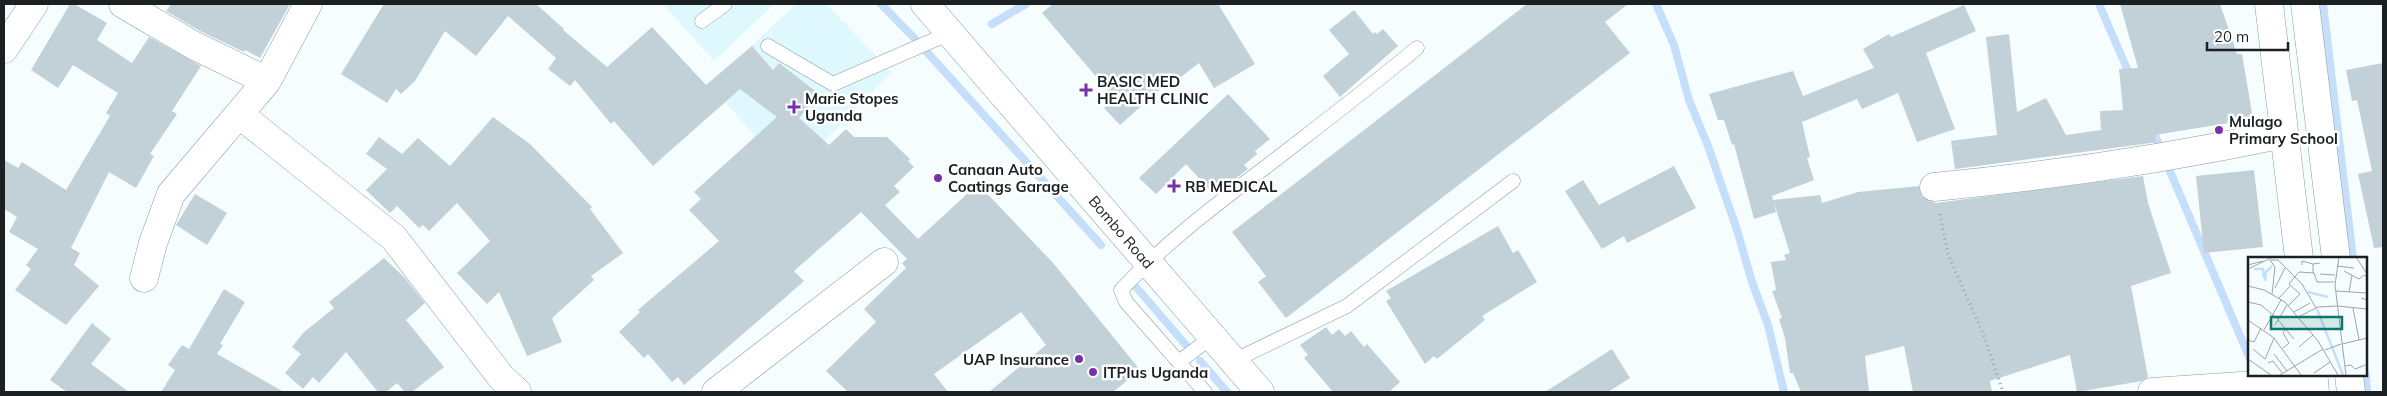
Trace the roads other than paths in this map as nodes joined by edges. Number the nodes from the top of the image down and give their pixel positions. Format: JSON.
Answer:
{"nodes":[{"id":1,"x":34,"y":4,"type":"edge"},
{"id":2,"x":124,"y":4,"type":"edge"},
{"id":3,"x":308,"y":4,"type":"edge"},
{"id":4,"x":726,"y":4,"type":"edge"},
{"id":5,"x":925,"y":4,"type":"edge"},
{"id":6,"x":2269,"y":4,"type":"edge"},
{"id":7,"x":2305,"y":4,"type":"edge"},
{"id":8,"x":702,"y":21,"type":"dead end"},
{"id":9,"x":950,"y":33,"type":"junction"},
{"id":10,"x":768,"y":46,"type":"dead end"},
{"id":11,"x":1417,"y":48,"type":"dead end"},
{"id":12,"x":4,"y":49,"type":"edge"},
{"id":13,"x":267,"y":81,"type":"junction"},
{"id":14,"x":239,"y":114,"type":"junction"},
{"id":15,"x":2284,"y":134,"type":"junction"},
{"id":16,"x":1513,"y":181,"type":"dead end"},
{"id":17,"x":1934,"y":187,"type":"road end"},
{"id":18,"x":2299,"y":257,"type":"edge"},
{"id":19,"x":2336,"y":257,"type":"edge"},
{"id":20,"x":884,"y":262,"type":"dead end"},
{"id":21,"x":1147,"y":262,"type":"junction"},
{"id":22,"x":144,"y":278,"type":"dead end"},
{"id":23,"x":1212,"y":337,"type":"junction"},
{"id":24,"x":1180,"y":361,"type":"junction"},
{"id":25,"x":1233,"y":361,"type":"junction"},
{"id":26,"x":2349,"y":376,"type":"edge"},
{"id":27,"x":2314,"y":383,"type":"edge"},
{"id":28,"x":502,"y":387,"type":"edge"},
{"id":29,"x":716,"y":392,"type":"edge"},
{"id":30,"x":1205,"y":392,"type":"edge"},
{"id":31,"x":1260,"y":392,"type":"edge"},
{"id":32,"x":2152,"y":392,"type":"edge"},
{"id":33,"x":2351,"y":392,"type":"edge"}],
"edges":[{"from":1,"to":12,"type":"street"},
{"from":2,"to":13,"type":"street"},
{"from":3,"to":13,"type":"street"},
{"from":4,"to":8,"type":"lane"},
{"from":5,"to":9,"type":"street","name":"Bombo Road"},
{"from":6,"to":15,"type":"street"},
{"from":7,"to":19,"type":"street"},
{"from":9,"to":10,"type":"lane"},
{"from":9,"to":21,"type":"street","name":"Bombo Road"},
{"from":11,"to":21,"type":"lane"},
{"from":13,"to":14,"type":"street"},
{"from":14,"to":22,"type":"street"},
{"from":14,"to":28,"type":"street"},
{"from":15,"to":17,"type":"street"},
{"from":15,"to":18,"type":"street"},
{"from":16,"to":25,"type":"lane"},
{"from":20,"to":29,"type":"street"},
{"from":21,"to":23,"type":"street","name":"Bombo Road"},
{"from":21,"to":24,"type":"lane"},
{"from":23,"to":24,"type":"lane"},
{"from":23,"to":25,"type":"street","name":"Bombo Road"},
{"from":24,"to":30,"type":"lane"},
{"from":25,"to":31,"type":"street","name":"Bombo Road"},
{"from":26,"to":33,"type":"street"},
{"from":27,"to":32,"type":"street"}]}
